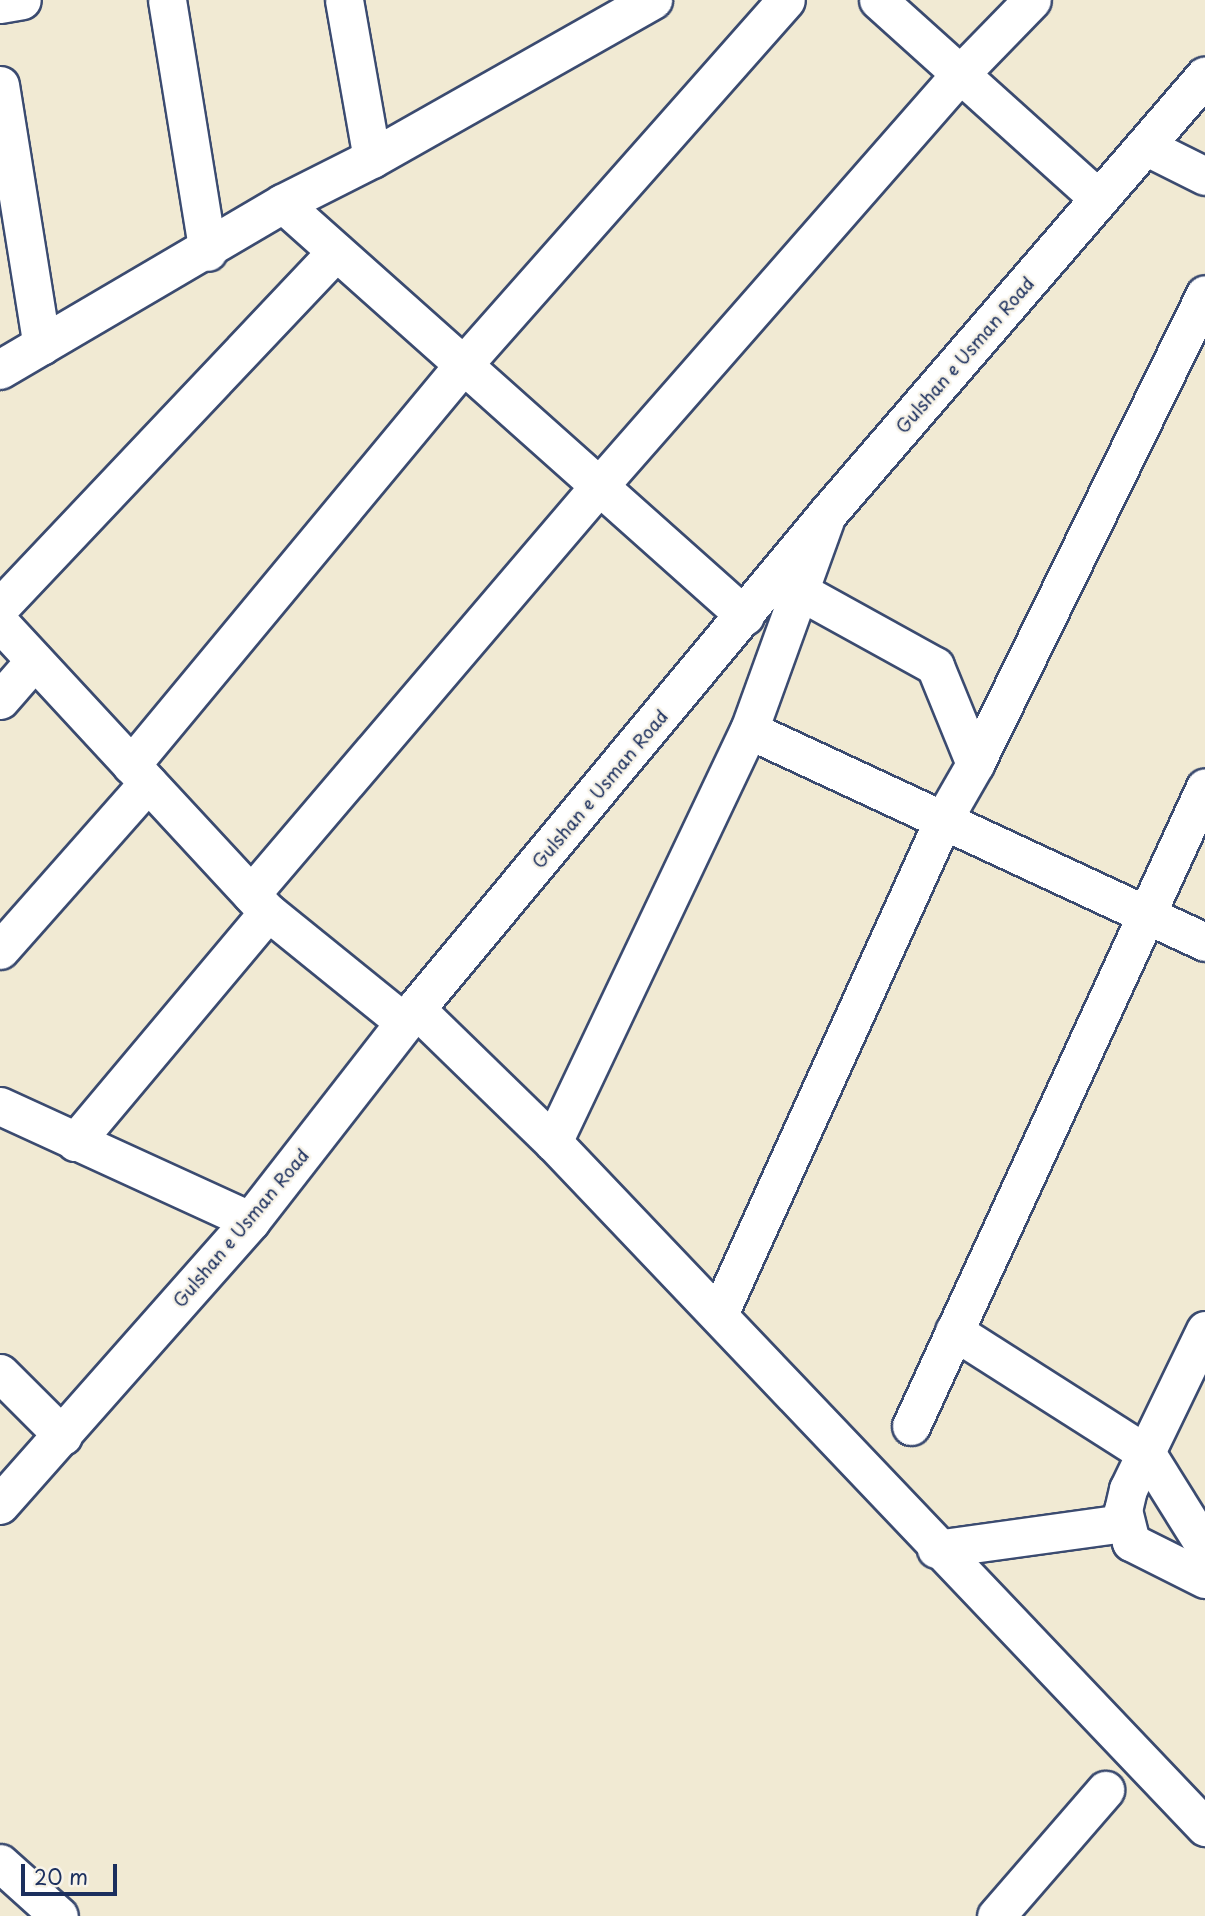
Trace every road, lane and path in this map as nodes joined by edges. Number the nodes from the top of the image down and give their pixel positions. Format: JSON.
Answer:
{"nodes":[{"id":1,"x":22,"y":0,"type":"edge"},
{"id":2,"x":167,"y":0,"type":"edge"},
{"id":3,"x":344,"y":0,"type":"edge"},
{"id":4,"x":653,"y":0,"type":"edge"},
{"id":5,"x":786,"y":0,"type":"edge"},
{"id":6,"x":878,"y":0,"type":"edge"},
{"id":7,"x":1032,"y":0,"type":"edge"},
{"id":8,"x":0,"y":4,"type":"edge"},
{"id":9,"x":960,"y":74,"type":"junction"},
{"id":10,"x":1205,"y":77,"type":"edge"},
{"id":11,"x":0,"y":85,"type":"edge"},
{"id":12,"x":1145,"y":146,"type":"junction"},
{"id":13,"x":372,"y":159,"type":"junction"},
{"id":14,"x":1205,"y":176,"type":"edge"},
{"id":15,"x":1099,"y":199,"type":"junction"},
{"id":16,"x":283,"y":204,"type":"junction"},
{"id":17,"x":208,"y":252,"type":"junction"},
{"id":18,"x":336,"y":252,"type":"junction"},
{"id":19,"x":1205,"y":294,"type":"edge"},
{"id":20,"x":43,"y":346,"type":"junction"},
{"id":21,"x":463,"y":365,"type":"junction"},
{"id":22,"x":0,"y":370,"type":"edge"},
{"id":23,"x":598,"y":486,"type":"junction"},
{"id":24,"x":827,"y":515,"type":"junction"},
{"id":25,"x":801,"y":592,"type":"junction"},
{"id":26,"x":0,"y":607,"type":"edge"},
{"id":27,"x":745,"y":616,"type":"junction"},
{"id":28,"x":0,"y":623,"type":"edge"},
{"id":29,"x":34,"y":660,"type":"junction"},
{"id":30,"x":0,"y":700,"type":"edge"},
{"id":31,"x":749,"y":730,"type":"junction"},
{"id":32,"x":975,"y":764,"type":"junction"},
{"id":33,"x":140,"y":774,"type":"junction"},
{"id":34,"x":1205,"y":787,"type":"edge"},
{"id":35,"x":944,"y":818,"type":"junction"},
{"id":36,"x":259,"y":903,"type":"junction"},
{"id":37,"x":1144,"y":913,"type":"junction"},
{"id":38,"x":1205,"y":942,"type":"edge"},
{"id":39,"x":0,"y":950,"type":"edge"},
{"id":40,"x":410,"y":1016,"type":"junction"},
{"id":41,"x":0,"y":1106,"type":"edge"},
{"id":42,"x":75,"y":1142,"type":"junction"},
{"id":43,"x":553,"y":1142,"type":"junction"},
{"id":44,"x":251,"y":1221,"type":"junction"},
{"id":45,"x":719,"y":1314,"type":"junction"},
{"id":46,"x":1205,"y":1330,"type":"edge"},
{"id":47,"x":954,"y":1331,"type":"junction"},
{"id":48,"x":0,"y":1373,"type":"edge"},
{"id":49,"x":911,"y":1426,"type":"dead end"},
{"id":50,"x":63,"y":1436,"type":"junction"},
{"id":51,"x":1147,"y":1454,"type":"junction"},
{"id":52,"x":0,"y":1504,"type":"edge"},
{"id":53,"x":1124,"y":1523,"type":"junction"},
{"id":54,"x":1205,"y":1547,"type":"edge"},
{"id":55,"x":936,"y":1549,"type":"junction"},
{"id":56,"x":1205,"y":1580,"type":"edge"},
{"id":57,"x":1105,"y":1790,"type":"dead end"},
{"id":58,"x":1204,"y":1824,"type":"edge"},
{"id":59,"x":0,"y":1863,"type":"edge"},
{"id":60,"x":60,"y":1916,"type":"edge"},
{"id":61,"x":996,"y":1916,"type":"edge"}],
"edges":[{"from":1,"to":8,"type":"street"},
{"from":2,"to":17,"type":"street"},
{"from":3,"to":13,"type":"street"},
{"from":4,"to":13,"type":"street"},
{"from":5,"to":21,"type":"street"},
{"from":6,"to":9,"type":"street"},
{"from":7,"to":9,"type":"street"},
{"from":9,"to":15,"type":"street"},
{"from":9,"to":23,"type":"street"},
{"from":10,"to":12,"type":"street","name":"Gulshan e Usman Road"},
{"from":11,"to":20,"type":"street"},
{"from":12,"to":14,"type":"street"},
{"from":12,"to":15,"type":"street","name":"Gulshan e Usman Road"},
{"from":13,"to":16,"type":"street"},
{"from":15,"to":24,"type":"street","name":"Gulshan e Usman Road"},
{"from":16,"to":17,"type":"street"},
{"from":16,"to":18,"type":"street"},
{"from":17,"to":20,"type":"street"},
{"from":18,"to":21,"type":"street"},
{"from":18,"to":26,"type":"street"},
{"from":19,"to":32,"type":"street"},
{"from":20,"to":22,"type":"street"},
{"from":21,"to":23,"type":"street"},
{"from":21,"to":33,"type":"street"},
{"from":23,"to":27,"type":"street"},
{"from":23,"to":36,"type":"street"},
{"from":24,"to":25,"type":"street"},
{"from":24,"to":27,"type":"street","name":"Gulshan e Usman Road"},
{"from":25,"to":31,"type":"street"},
{"from":25,"to":32,"type":"street"},
{"from":27,"to":40,"type":"street","name":"Gulshan e Usman Road"},
{"from":28,"to":29,"type":"street"},
{"from":29,"to":30,"type":"street"},
{"from":29,"to":33,"type":"street"},
{"from":31,"to":35,"type":"street"},
{"from":31,"to":43,"type":"street"},
{"from":32,"to":35,"type":"street"},
{"from":33,"to":36,"type":"street"},
{"from":33,"to":39,"type":"street"},
{"from":34,"to":37,"type":"street"},
{"from":35,"to":37,"type":"street"},
{"from":35,"to":45,"type":"street"},
{"from":36,"to":40,"type":"street"},
{"from":36,"to":42,"type":"street"},
{"from":37,"to":38,"type":"street"},
{"from":37,"to":47,"type":"street"},
{"from":40,"to":43,"type":"street"},
{"from":40,"to":44,"type":"street","name":"Gulshan e Usman Road"},
{"from":41,"to":42,"type":"street"},
{"from":42,"to":44,"type":"street"},
{"from":43,"to":45,"type":"street"},
{"from":44,"to":50,"type":"street","name":"Gulshan e Usman Road"},
{"from":45,"to":55,"type":"street"},
{"from":46,"to":51,"type":"street"},
{"from":47,"to":49,"type":"street"},
{"from":47,"to":51,"type":"street"},
{"from":48,"to":50,"type":"street"},
{"from":50,"to":52,"type":"street","name":"Gulshan e Usman Road"},
{"from":51,"to":53,"type":"street"},
{"from":51,"to":54,"type":"street"},
{"from":53,"to":55,"type":"street"},
{"from":53,"to":56,"type":"street"},
{"from":55,"to":58,"type":"street"},
{"from":57,"to":61,"type":"street"},
{"from":59,"to":60,"type":"street"}]}
